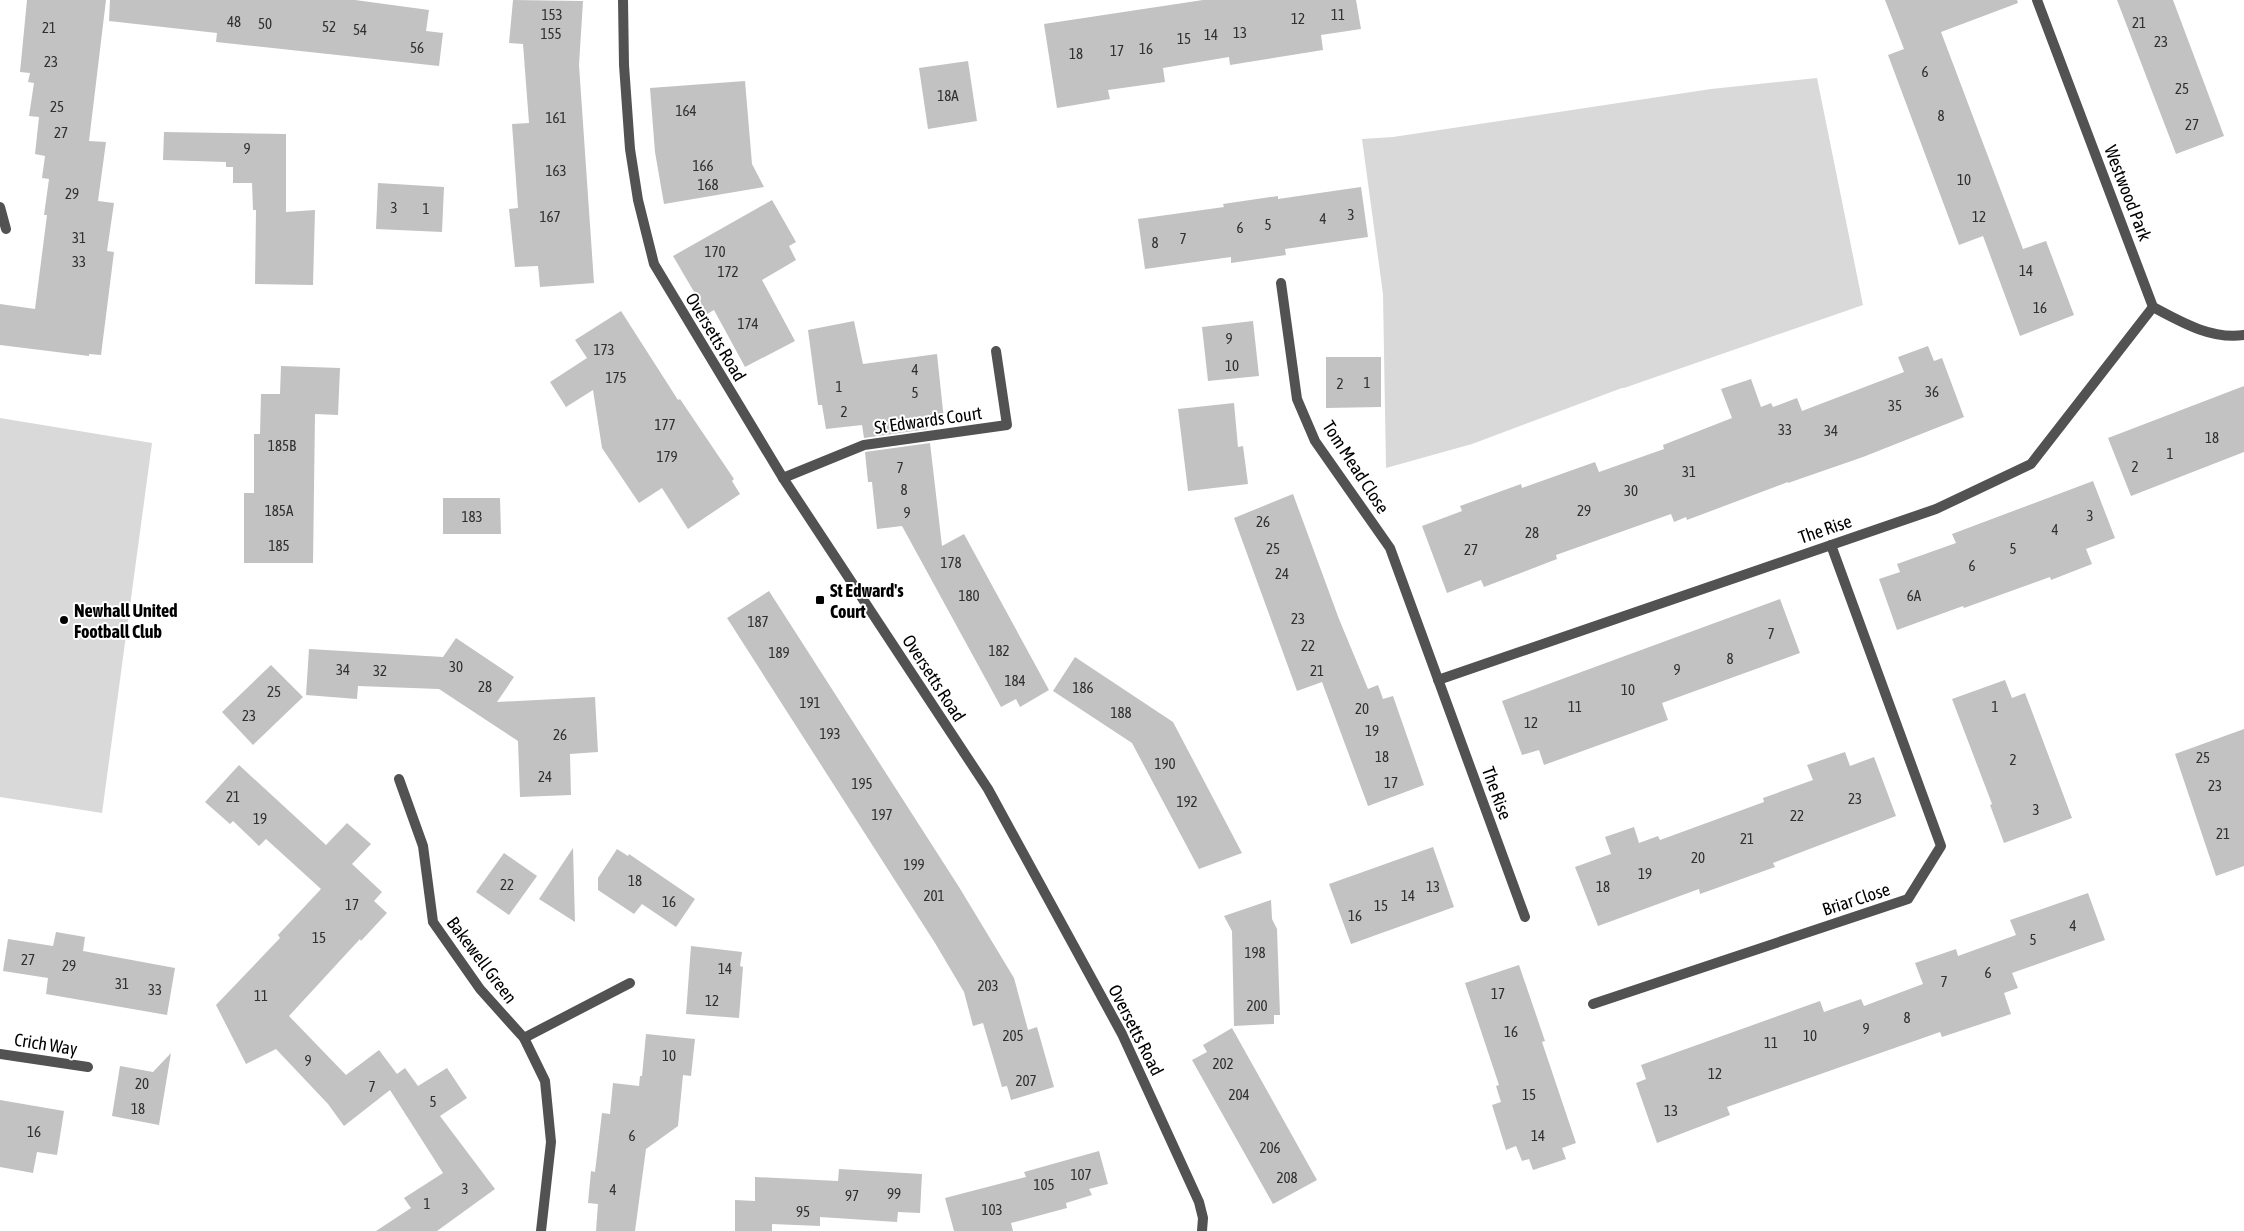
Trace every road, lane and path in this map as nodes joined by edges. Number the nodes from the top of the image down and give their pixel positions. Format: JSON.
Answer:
{"nodes":[{"id":1,"x":623,"y":0,"type":"edge"},
{"id":2,"x":2037,"y":0,"type":"edge"},
{"id":3,"x":0,"y":207,"type":"edge"},
{"id":4,"x":6,"y":229,"type":"dead end"},
{"id":5,"x":1281,"y":283,"type":"dead end"},
{"id":6,"x":2153,"y":307,"type":"junction"},
{"id":7,"x":2244,"y":335,"type":"edge"},
{"id":8,"x":996,"y":350,"type":"dead end"},
{"id":9,"x":784,"y":478,"type":"junction"},
{"id":10,"x":1831,"y":545,"type":"junction"},
{"id":11,"x":1390,"y":548,"type":"joint"},
{"id":12,"x":1438,"y":680,"type":"junction"},
{"id":13,"x":399,"y":779,"type":"dead end"},
{"id":14,"x":1526,"y":917,"type":"dead end"},
{"id":15,"x":630,"y":983,"type":"dead end"},
{"id":16,"x":1593,"y":1004,"type":"dead end"},
{"id":17,"x":524,"y":1038,"type":"junction"},
{"id":18,"x":0,"y":1054,"type":"edge"},
{"id":19,"x":88,"y":1067,"type":"dead end"},
{"id":20,"x":541,"y":1231,"type":"edge"},
{"id":21,"x":1202,"y":1231,"type":"edge"}],
"edges":[{"from":1,"to":9,"type":"street","name":"Oversetts Road"},
{"from":2,"to":6,"type":"street","name":"Westwood Park"},
{"from":3,"to":4,"type":"street"},
{"from":5,"to":11,"type":"street","name":"Tom Mead Close"},
{"from":6,"to":7,"type":"street"},
{"from":6,"to":10,"type":"street","name":"The Rise"},
{"from":8,"to":9,"type":"street","name":"St Edwards Court"},
{"from":9,"to":21,"type":"street","name":"Oversetts Road"},
{"from":10,"to":12,"type":"street","name":"The Rise"},
{"from":10,"to":16,"type":"street","name":"Briar Close"},
{"from":11,"to":12,"type":"street","name":"The Rise"},
{"from":12,"to":14,"type":"street","name":"The Rise"},
{"from":13,"to":17,"type":"street","name":"Bakewell Green"},
{"from":15,"to":17,"type":"street"},
{"from":17,"to":20,"type":"street","name":"Bakewell Green"},
{"from":18,"to":19,"type":"street","name":"Crich Way"}]}
